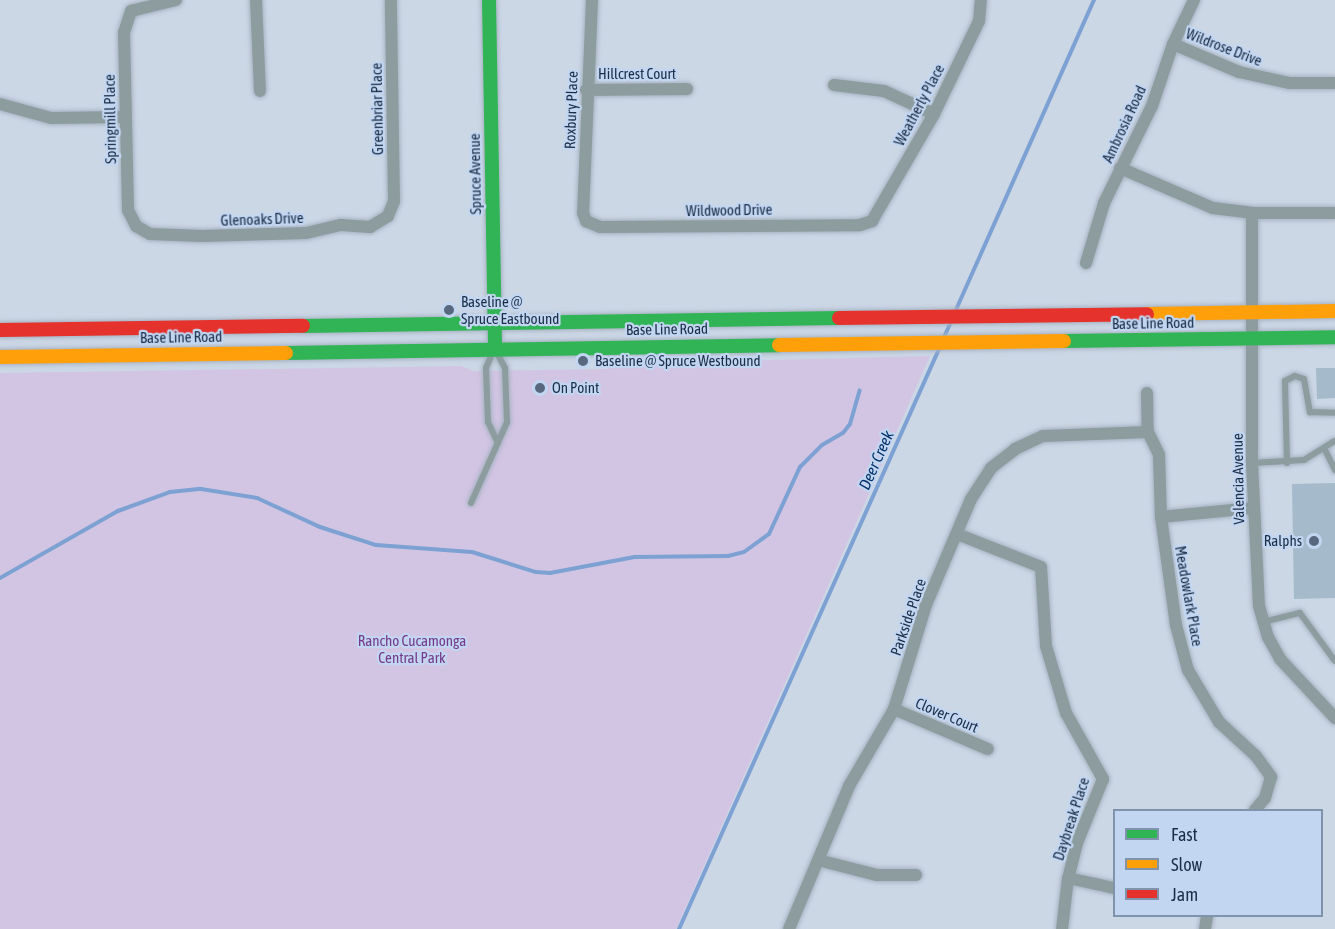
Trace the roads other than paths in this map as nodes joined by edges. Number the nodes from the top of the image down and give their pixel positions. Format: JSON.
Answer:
{"nodes":[{"id":1,"x":176,"y":0,"type":"edge"},
{"id":2,"x":256,"y":0,"type":"edge"},
{"id":3,"x":391,"y":0,"type":"edge"},
{"id":4,"x":489,"y":0,"type":"edge"},
{"id":5,"x":592,"y":0,"type":"edge"},
{"id":6,"x":981,"y":0,"type":"edge"},
{"id":7,"x":1194,"y":0,"type":"edge"},
{"id":8,"x":1173,"y":44,"type":"junction"},
{"id":9,"x":1335,"y":83,"type":"edge"},
{"id":10,"x":834,"y":85,"type":"dead end"},
{"id":11,"x":687,"y":89,"type":"dead end"},
{"id":12,"x":586,"y":90,"type":"junction"},
{"id":13,"x":260,"y":91,"type":"dead end"},
{"id":14,"x":1,"y":107,"type":"edge"},
{"id":15,"x":934,"y":114,"type":"junction"},
{"id":16,"x":124,"y":117,"type":"junction"},
{"id":17,"x":1120,"y":168,"type":"junction"},
{"id":18,"x":1252,"y":213,"type":"junction"},
{"id":19,"x":1335,"y":213,"type":"edge"},
{"id":20,"x":388,"y":216,"type":"joint"},
{"id":21,"x":586,"y":221,"type":"joint"},
{"id":22,"x":872,"y":221,"type":"joint"},
{"id":23,"x":136,"y":226,"type":"joint"},
{"id":24,"x":1086,"y":263,"type":"dead end"},
{"id":25,"x":1251,"y":310,"type":"junction"},
{"id":26,"x":1335,"y":311,"type":"edge"},
{"id":27,"x":494,"y":322,"type":"junction"},
{"id":28,"x":0,"y":330,"type":"edge"},
{"id":29,"x":1335,"y":336,"type":"edge"},
{"id":30,"x":1251,"y":337,"type":"junction"},
{"id":31,"x":495,"y":348,"type":"junction"},
{"id":32,"x":0,"y":357,"type":"edge"},
{"id":33,"x":1147,"y":393,"type":"dead end"},
{"id":34,"x":1335,"y":413,"type":"edge"},
{"id":35,"x":1148,"y":432,"type":"junction"},
{"id":36,"x":1335,"y":441,"type":"edge"},
{"id":37,"x":498,"y":442,"type":"junction"},
{"id":38,"x":1324,"y":448,"type":"junction"},
{"id":39,"x":1252,"y":463,"type":"junction"},
{"id":40,"x":1287,"y":463,"type":"junction"},
{"id":41,"x":1335,"y":470,"type":"edge"},
{"id":42,"x":471,"y":503,"type":"dead end"},
{"id":43,"x":1253,"y":508,"type":"junction"},
{"id":44,"x":1161,"y":518,"type":"junction"},
{"id":45,"x":957,"y":534,"type":"junction"},
{"id":46,"x":1263,"y":622,"type":"junction"},
{"id":47,"x":1335,"y":661,"type":"edge"},
{"id":48,"x":894,"y":709,"type":"junction"},
{"id":49,"x":1335,"y":718,"type":"edge"},
{"id":50,"x":988,"y":749,"type":"dead end"},
{"id":51,"x":1256,"y":809,"type":"edge"},
{"id":52,"x":818,"y":860,"type":"junction"},
{"id":53,"x":916,"y":874,"type":"dead end"},
{"id":54,"x":1068,"y":878,"type":"junction"},
{"id":55,"x":1113,"y":888,"type":"edge"},
{"id":56,"x":789,"y":929,"type":"edge"},
{"id":57,"x":1062,"y":929,"type":"edge"}],
"edges":[{"from":1,"to":16,"type":"street","name":"Springmill Place"},
{"from":2,"to":13,"type":"street"},
{"from":3,"to":20,"type":"street","name":"Greenbriar Place"},
{"from":4,"to":27,"type":"main road","name":"Spruce Avenue"},
{"from":5,"to":12,"type":"street","name":"Roxbury Place"},
{"from":6,"to":15,"type":"street","name":"Weatherly Place"},
{"from":7,"to":8,"type":"street","name":"Ambrosia Road"},
{"from":8,"to":9,"type":"street","name":"Wildrose Drive"},
{"from":8,"to":17,"type":"street","name":"Ambrosia Road"},
{"from":10,"to":15,"type":"street"},
{"from":11,"to":12,"type":"street","name":"Hillcrest Court"},
{"from":12,"to":21,"type":"street","name":"Roxbury Place"},
{"from":14,"to":16,"type":"street"},
{"from":15,"to":22,"type":"street","name":"Weatherly Place"},
{"from":16,"to":23,"type":"street","name":"Springmill Place"},
{"from":17,"to":18,"type":"street"},
{"from":17,"to":24,"type":"street","name":"Ambrosia Road"},
{"from":18,"to":19,"type":"street"},
{"from":18,"to":25,"type":"street","name":"Valencia Avenue"},
{"from":20,"to":23,"type":"street","name":"Glenoaks Drive"},
{"from":21,"to":22,"type":"street","name":"Wildwood Drive"},
{"from":25,"to":26,"type":"main road","name":"Base Line Road"},
{"from":25,"to":27,"type":"main road","name":"Base Line Road"},
{"from":25,"to":30,"type":"street","name":"Valencia Avenue"},
{"from":27,"to":28,"type":"main road","name":"Base Line Road"},
{"from":27,"to":31,"type":"main road","name":"Spruce Avenue"},
{"from":29,"to":30,"type":"main road","name":"Base Line Road"},
{"from":30,"to":31,"type":"main road","name":"Base Line Road"},
{"from":30,"to":39,"type":"street","name":"Valencia Avenue"},
{"from":31,"to":32,"type":"main road","name":"Base Line Road"},
{"from":31,"to":37,"type":"lane"},
{"from":31,"to":37,"type":"lane"},
{"from":33,"to":35,"type":"street","name":"Meadowlark Place"},
{"from":34,"to":40,"type":"lane"},
{"from":35,"to":44,"type":"street","name":"Meadowlark Place"},
{"from":35,"to":45,"type":"street","name":"Parkside Place"},
{"from":36,"to":38,"type":"lane"},
{"from":37,"to":42,"type":"lane"},
{"from":38,"to":40,"type":"lane"},
{"from":38,"to":41,"type":"lane"},
{"from":39,"to":40,"type":"lane"},
{"from":39,"to":43,"type":"street","name":"Valencia Avenue"},
{"from":43,"to":44,"type":"street"},
{"from":43,"to":46,"type":"street","name":"Valencia Avenue"},
{"from":44,"to":51,"type":"street","name":"Meadowlark Place"},
{"from":45,"to":48,"type":"street","name":"Parkside Place"},
{"from":45,"to":54,"type":"street","name":"Daybreak Place"},
{"from":46,"to":47,"type":"lane"},
{"from":46,"to":49,"type":"street","name":"Valencia Avenue"},
{"from":48,"to":50,"type":"street","name":"Clover Court"},
{"from":48,"to":52,"type":"street","name":"Parkside Place"},
{"from":52,"to":53,"type":"street"},
{"from":52,"to":56,"type":"street","name":"Parkside Place"},
{"from":54,"to":55,"type":"street"},
{"from":54,"to":57,"type":"street","name":"Daybreak Place"}]}
